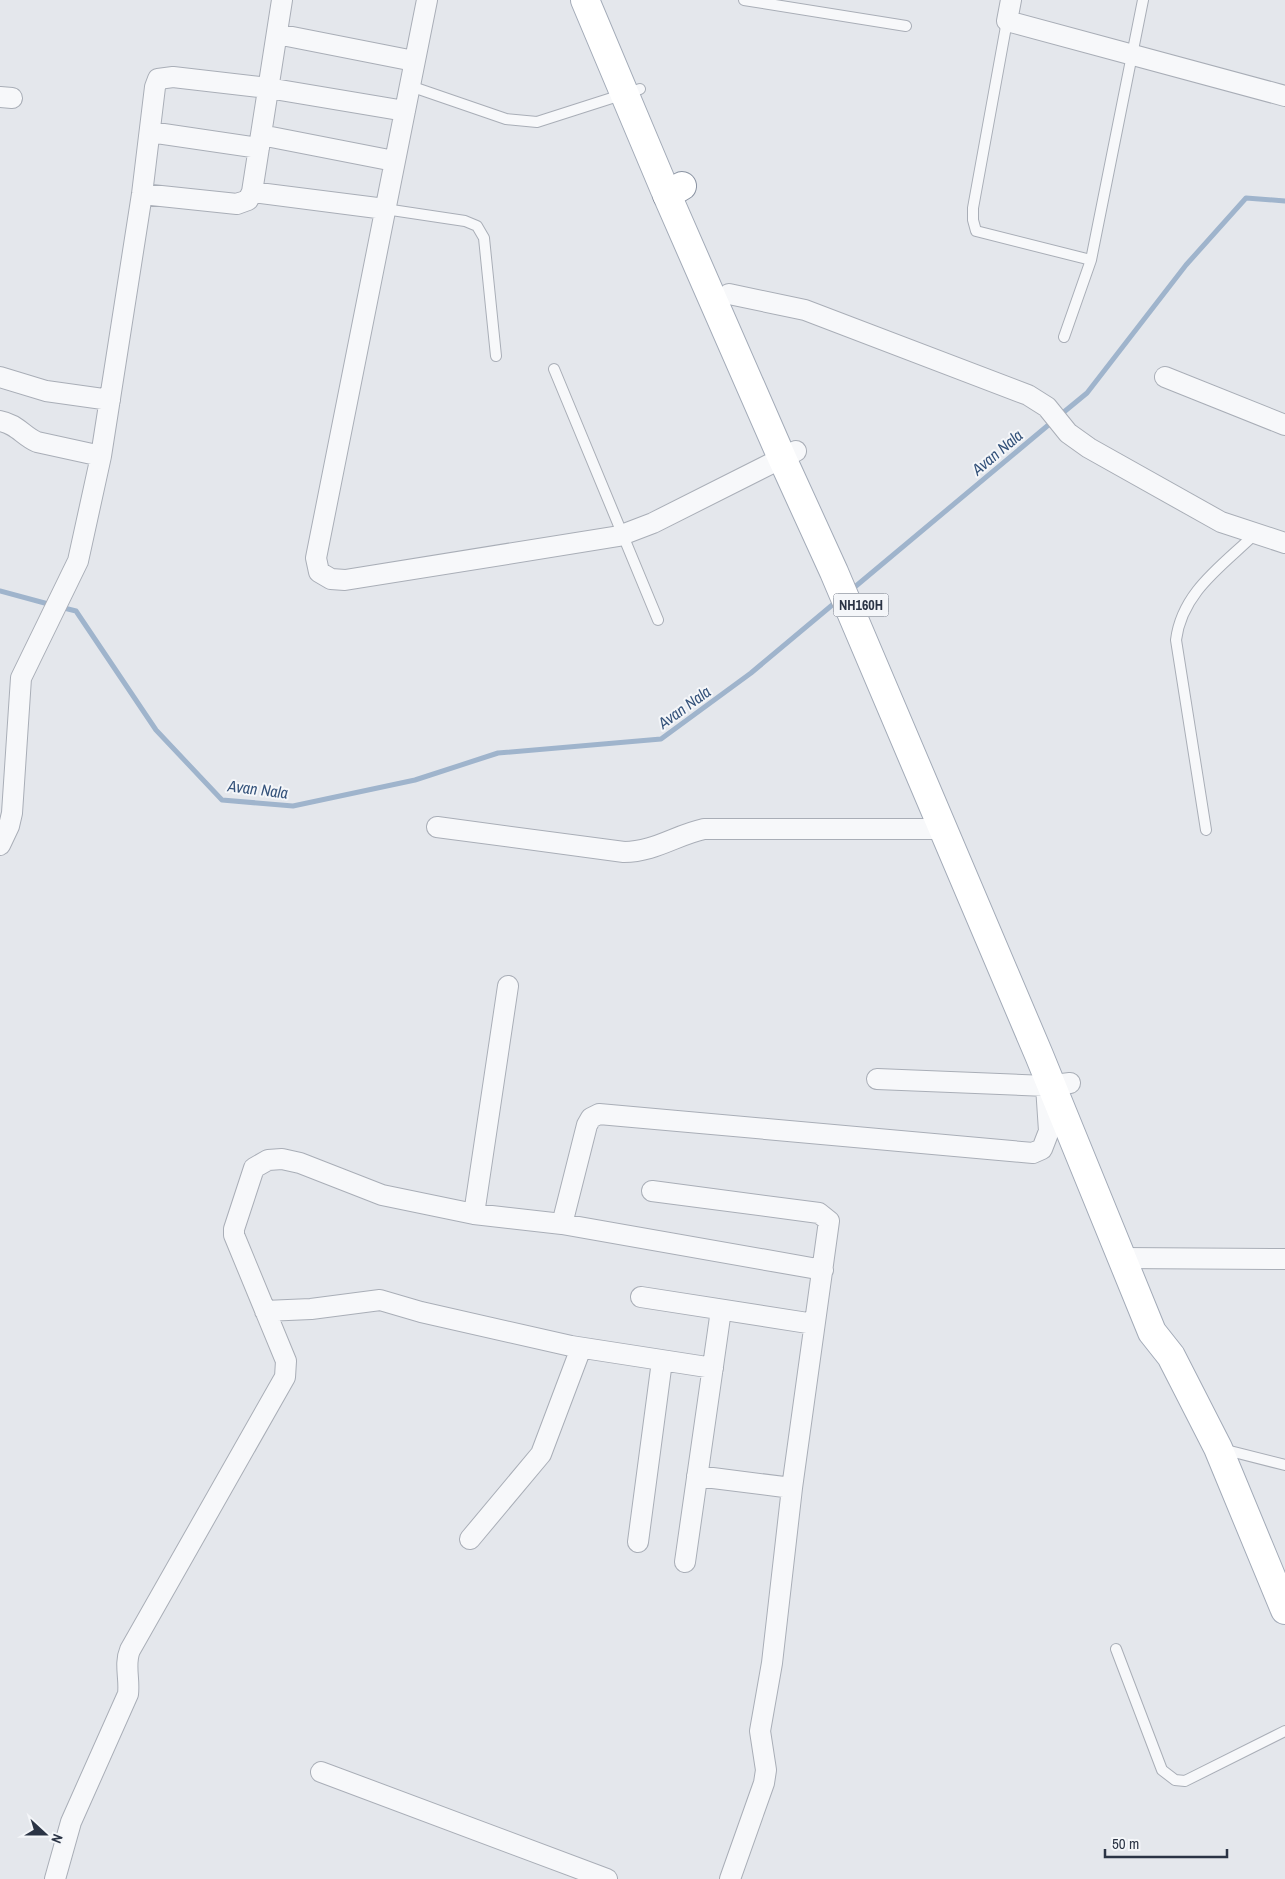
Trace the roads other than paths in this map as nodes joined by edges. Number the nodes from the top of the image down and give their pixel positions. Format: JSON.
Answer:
{"nodes":[{"id":1,"x":282,"y":0,"type":"edge"},
{"id":2,"x":426,"y":0,"type":"edge"},
{"id":3,"x":585,"y":0,"type":"edge"},
{"id":4,"x":604,"y":0,"type":"edge"},
{"id":5,"x":744,"y":0,"type":"edge"},
{"id":6,"x":1011,"y":0,"type":"edge"},
{"id":7,"x":1143,"y":0,"type":"edge"},
{"id":8,"x":1007,"y":21,"type":"junction"},
{"id":9,"x":906,"y":26,"type":"dead end"},
{"id":10,"x":277,"y":34,"type":"junction"},
{"id":11,"x":1133,"y":55,"type":"junction"},
{"id":12,"x":414,"y":61,"type":"junction"},
{"id":13,"x":410,"y":86,"type":"junction"},
{"id":14,"x":268,"y":88,"type":"junction"},
{"id":15,"x":631,"y":92,"type":"junction"},
{"id":16,"x":1285,"y":96,"type":"edge"},
{"id":17,"x":405,"y":111,"type":"junction"},
{"id":18,"x":150,"y":132,"type":"junction"},
{"id":19,"x":260,"y":142,"type":"junction"},
{"id":20,"x":394,"y":161,"type":"junction"},
{"id":21,"x":674,"y":191,"type":"junction"},
{"id":22,"x":252,"y":192,"type":"junction"},
{"id":23,"x":142,"y":194,"type":"junction"},
{"id":24,"x":385,"y":209,"type":"junction"},
{"id":25,"x":1091,"y":260,"type":"junction"},
{"id":26,"x":729,"y":294,"type":"junction"},
{"id":27,"x":1064,"y":337,"type":"dead end"},
{"id":28,"x":496,"y":356,"type":"dead end"},
{"id":29,"x":554,"y":369,"type":"dead end"},
{"id":30,"x":0,"y":377,"type":"edge"},
{"id":31,"x":1165,"y":377,"type":"dead end"},
{"id":32,"x":110,"y":400,"type":"junction"},
{"id":33,"x":0,"y":421,"type":"edge"},
{"id":34,"x":1285,"y":425,"type":"edge"},
{"id":35,"x":789,"y":454,"type":"junction"},
{"id":36,"x":101,"y":456,"type":"junction"},
{"id":37,"x":624,"y":534,"type":"junction"},
{"id":38,"x":1255,"y":534,"type":"junction"},
{"id":39,"x":1285,"y":543,"type":"edge"},
{"id":40,"x":658,"y":620,"type":"dead end"},
{"id":41,"x":872,"y":645,"type":"junction"},
{"id":42,"x":437,"y":827,"type":"dead end"},
{"id":43,"x":943,"y":829,"type":"junction"},
{"id":44,"x":1206,"y":830,"type":"dead end"},
{"id":45,"x":0,"y":845,"type":"edge"},
{"id":46,"x":508,"y":986,"type":"dead end"},
{"id":47,"x":876,"y":1079,"type":"dead end"},
{"id":48,"x":1055,"y":1085,"type":"junction"},
{"id":49,"x":652,"y":1191,"type":"dead end"},
{"id":50,"x":474,"y":1214,"type":"junction"},
{"id":51,"x":562,"y":1224,"type":"junction"},
{"id":52,"x":1131,"y":1258,"type":"junction"},
{"id":53,"x":1285,"y":1259,"type":"edge"},
{"id":54,"x":823,"y":1270,"type":"junction"},
{"id":55,"x":641,"y":1297,"type":"dead end"},
{"id":56,"x":721,"y":1310,"type":"junction"},
{"id":57,"x":265,"y":1311,"type":"junction"},
{"id":58,"x":814,"y":1324,"type":"junction"},
{"id":59,"x":581,"y":1348,"type":"junction"},
{"id":60,"x":662,"y":1361,"type":"junction"},
{"id":61,"x":713,"y":1368,"type":"junction"},
{"id":62,"x":1218,"y":1448,"type":"junction"},
{"id":63,"x":1285,"y":1465,"type":"edge"},
{"id":64,"x":697,"y":1476,"type":"junction"},
{"id":65,"x":792,"y":1488,"type":"junction"},
{"id":66,"x":470,"y":1539,"type":"dead end"},
{"id":67,"x":638,"y":1542,"type":"dead end"},
{"id":68,"x":685,"y":1562,"type":"dead end"},
{"id":69,"x":1279,"y":1581,"type":"edge"},
{"id":70,"x":1285,"y":1610,"type":"edge"},
{"id":71,"x":1116,"y":1649,"type":"dead end"},
{"id":72,"x":1285,"y":1730,"type":"edge"},
{"id":73,"x":321,"y":1772,"type":"dead end"},
{"id":74,"x":55,"y":1879,"type":"edge"},
{"id":75,"x":607,"y":1879,"type":"edge"},
{"id":76,"x":730,"y":1879,"type":"edge"}],
"edges":[{"from":1,"to":10,"type":"street"},
{"from":2,"to":12,"type":"street"},
{"from":3,"to":15,"type":"main road"},
{"from":4,"to":15,"type":"main road"},
{"from":5,"to":9,"type":"lane"},
{"from":6,"to":8,"type":"street"},
{"from":7,"to":11,"type":"lane"},
{"from":8,"to":11,"type":"street"},
{"from":8,"to":25,"type":"lane"},
{"from":10,"to":12,"type":"street"},
{"from":10,"to":14,"type":"street"},
{"from":11,"to":16,"type":"street"},
{"from":11,"to":25,"type":"lane"},
{"from":12,"to":13,"type":"street"},
{"from":13,"to":15,"type":"lane"},
{"from":13,"to":17,"type":"street"},
{"from":14,"to":17,"type":"street"},
{"from":14,"to":18,"type":"street"},
{"from":14,"to":19,"type":"street"},
{"from":15,"to":21,"type":"main road"},
{"from":17,"to":20,"type":"street"},
{"from":18,"to":19,"type":"street"},
{"from":18,"to":23,"type":"street"},
{"from":19,"to":20,"type":"street"},
{"from":19,"to":22,"type":"street"},
{"from":20,"to":24,"type":"street"},
{"from":21,"to":26,"type":"main road"},
{"from":21,"to":35,"type":"main road"},
{"from":22,"to":23,"type":"street"},
{"from":22,"to":24,"type":"street"},
{"from":23,"to":32,"type":"street"},
{"from":24,"to":28,"type":"lane"},
{"from":24,"to":37,"type":"street"},
{"from":25,"to":27,"type":"lane"},
{"from":26,"to":35,"type":"main road"},
{"from":26,"to":38,"type":"street"},
{"from":29,"to":37,"type":"lane"},
{"from":30,"to":32,"type":"street"},
{"from":31,"to":34,"type":"street"},
{"from":32,"to":36,"type":"street"},
{"from":33,"to":36,"type":"street"},
{"from":35,"to":37,"type":"street"},
{"from":35,"to":41,"type":"main road","number":"NH160H"},
{"from":36,"to":45,"type":"street"},
{"from":37,"to":40,"type":"lane"},
{"from":38,"to":39,"type":"street"},
{"from":38,"to":44,"type":"lane"},
{"from":41,"to":43,"type":"main road"},
{"from":41,"to":48,"type":"main road"},
{"from":42,"to":43,"type":"street"},
{"from":43,"to":48,"type":"main road"},
{"from":46,"to":50,"type":"street"},
{"from":47,"to":48,"type":"street"},
{"from":48,"to":51,"type":"street"},
{"from":48,"to":52,"type":"main road"},
{"from":49,"to":54,"type":"street"},
{"from":50,"to":51,"type":"street"},
{"from":50,"to":57,"type":"street"},
{"from":51,"to":54,"type":"street"},
{"from":52,"to":53,"type":"street"},
{"from":52,"to":62,"type":"main road"},
{"from":54,"to":58,"type":"street"},
{"from":55,"to":56,"type":"street"},
{"from":56,"to":58,"type":"street"},
{"from":56,"to":61,"type":"street"},
{"from":57,"to":59,"type":"street"},
{"from":57,"to":74,"type":"street"},
{"from":58,"to":65,"type":"street"},
{"from":59,"to":60,"type":"street"},
{"from":59,"to":66,"type":"street"},
{"from":60,"to":61,"type":"street"},
{"from":60,"to":67,"type":"street"},
{"from":61,"to":64,"type":"street"},
{"from":62,"to":63,"type":"lane"},
{"from":62,"to":69,"type":"main road"},
{"from":64,"to":65,"type":"street"},
{"from":64,"to":68,"type":"street"},
{"from":65,"to":76,"type":"street"},
{"from":69,"to":70,"type":"main road"},
{"from":71,"to":72,"type":"lane"},
{"from":73,"to":75,"type":"street"}]}
